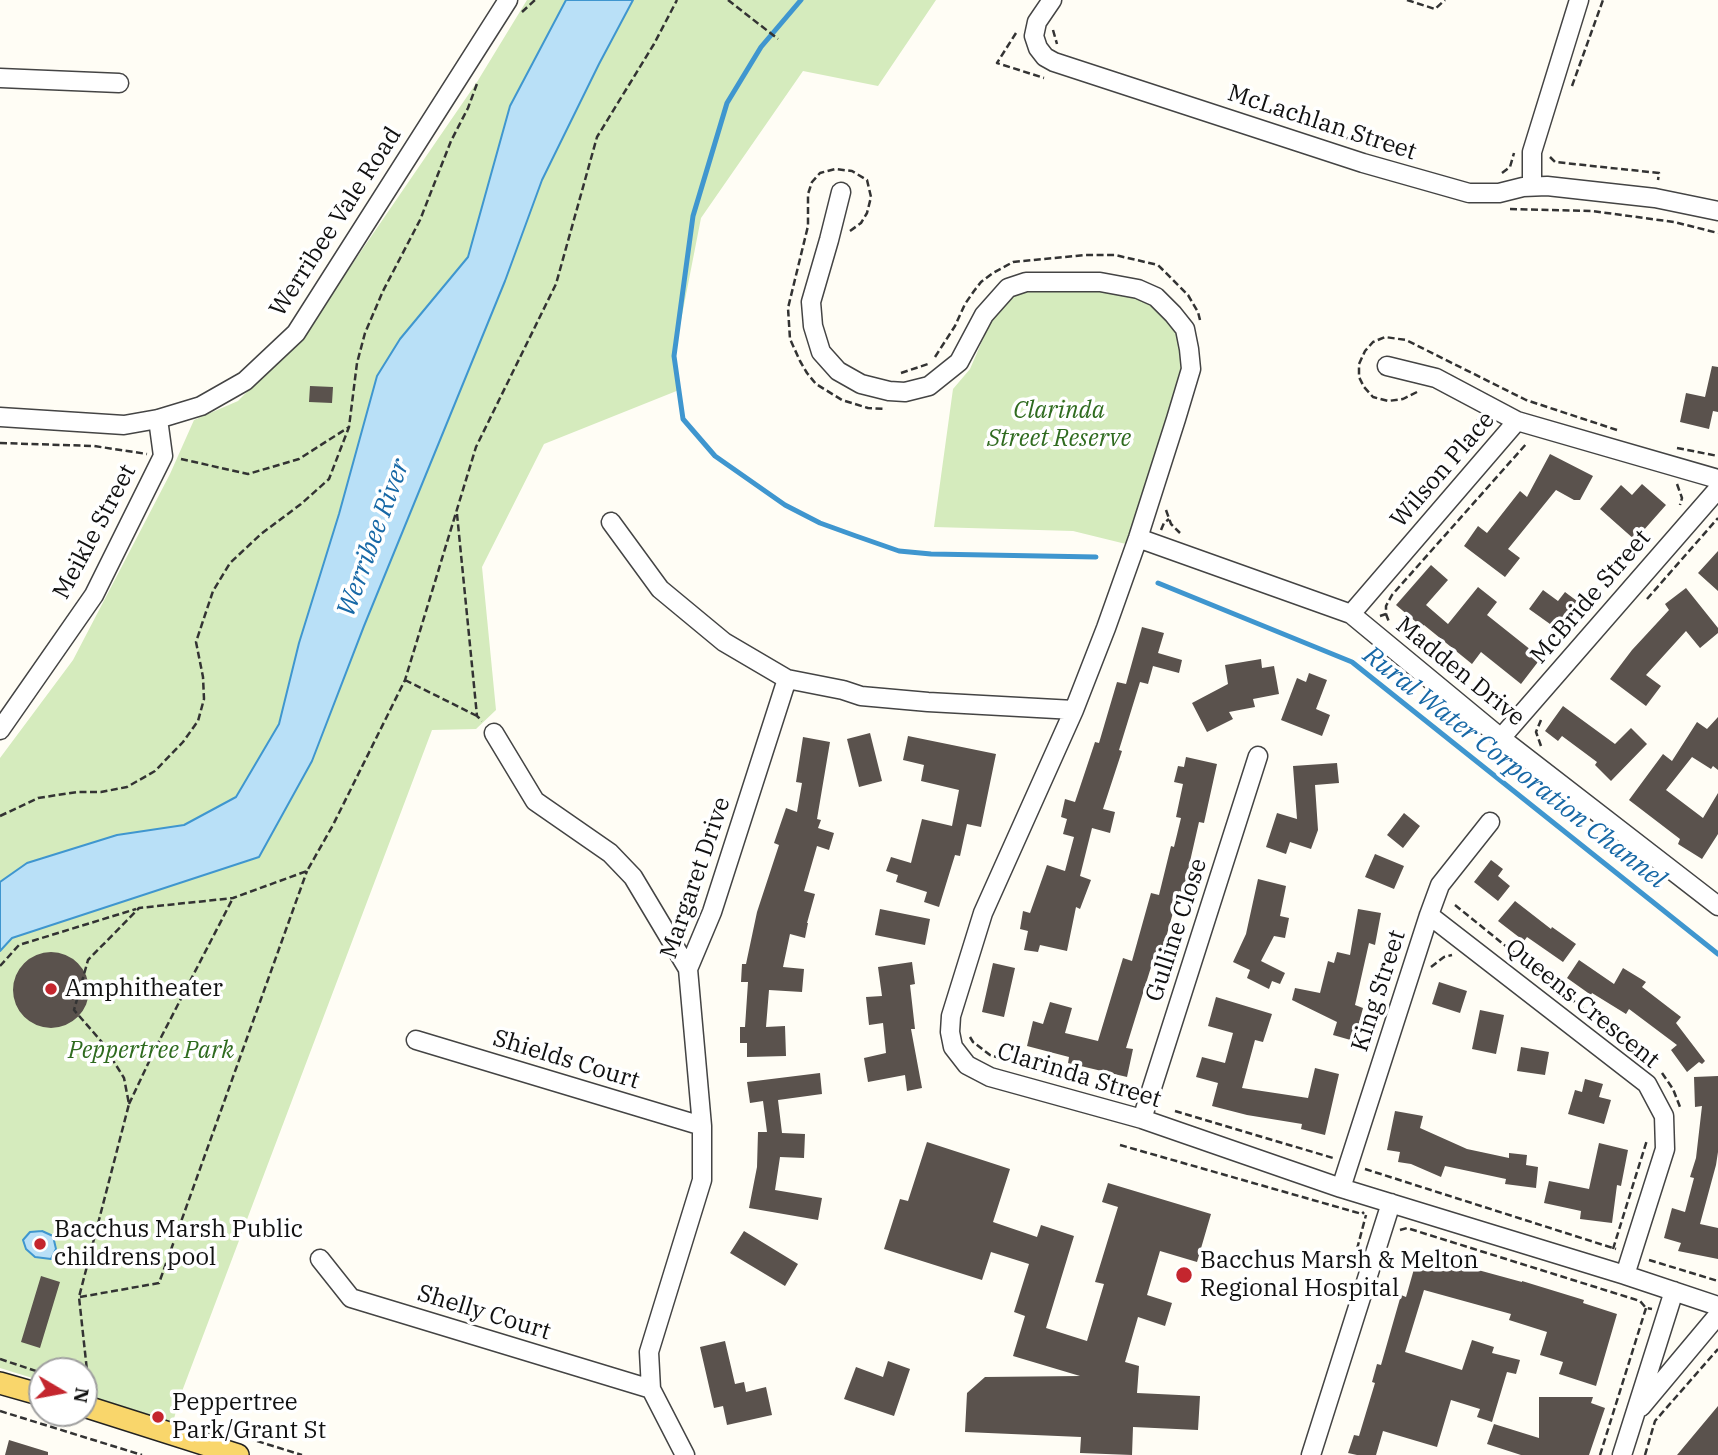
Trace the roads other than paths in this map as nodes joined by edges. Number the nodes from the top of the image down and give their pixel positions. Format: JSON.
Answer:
{"nodes":[{"id":1,"x":1052,"y":0,"type":"edge"},
{"id":2,"x":1579,"y":0,"type":"edge"},
{"id":3,"x":514,"y":7,"type":"edge"},
{"id":4,"x":0,"y":78,"type":"edge"},
{"id":5,"x":119,"y":83,"type":"dead end"},
{"id":6,"x":1532,"y":186,"type":"junction"},
{"id":7,"x":841,"y":192,"type":"dead end"},
{"id":8,"x":1718,"y":211,"type":"edge"},
{"id":9,"x":1387,"y":366,"type":"dead end"},
{"id":10,"x":0,"y":417,"type":"edge"},
{"id":11,"x":158,"y":419,"type":"junction"},
{"id":12,"x":1517,"y":421,"type":"junction"},
{"id":13,"x":1718,"y":479,"type":"edge"},
{"id":14,"x":1718,"y":489,"type":"edge"},
{"id":15,"x":611,"y":522,"type":"dead end"},
{"id":16,"x":1138,"y":538,"type":"junction"},
{"id":17,"x":1354,"y":611,"type":"junction"},
{"id":18,"x":787,"y":679,"type":"junction"},
{"id":19,"x":1074,"y":710,"type":"junction"},
{"id":20,"x":0,"y":730,"type":"edge"},
{"id":21,"x":494,"y":733,"type":"road end"},
{"id":22,"x":1502,"y":738,"type":"junction"},
{"id":23,"x":1258,"y":756,"type":"dead end"},
{"id":24,"x":1490,"y":822,"type":"dead end"},
{"id":25,"x":1718,"y":906,"type":"edge"},
{"id":26,"x":1429,"y":915,"type":"junction"},
{"id":27,"x":688,"y":969,"type":"junction"},
{"id":28,"x":416,"y":1041,"type":"dead end"},
{"id":29,"x":1144,"y":1111,"type":"junction"},
{"id":30,"x":702,"y":1126,"type":"junction"},
{"id":31,"x":1341,"y":1188,"type":"junction"},
{"id":32,"x":1391,"y":1203,"type":"junction"},
{"id":33,"x":320,"y":1259,"type":"dead end"},
{"id":34,"x":1625,"y":1275,"type":"junction"},
{"id":35,"x":1674,"y":1291,"type":"junction"},
{"id":36,"x":1718,"y":1306,"type":"edge"},
{"id":37,"x":1718,"y":1315,"type":"edge"},
{"id":38,"x":0,"y":1383,"type":"edge"},
{"id":39,"x":651,"y":1389,"type":"junction"},
{"id":40,"x":28,"y":1391,"type":"edge"},
{"id":41,"x":98,"y":1411,"type":"edge"},
{"id":42,"x":1634,"y":1415,"type":"junction"},
{"id":43,"x":238,"y":1455,"type":"edge"},
{"id":44,"x":685,"y":1455,"type":"edge"},
{"id":45,"x":1311,"y":1455,"type":"edge"},
{"id":46,"x":1622,"y":1455,"type":"edge"}],
"edges":[{"from":1,"to":6,"type":"street","name":"McLachlan Street"},
{"from":2,"to":6,"type":"street"},
{"from":3,"to":11,"type":"street","name":"Werribee Vale Road"},
{"from":4,"to":5,"type":"street"},
{"from":6,"to":8,"type":"street","name":"McLachlan Street"},
{"from":7,"to":16,"type":"street","name":"Clarinda Street"},
{"from":9,"to":12,"type":"street"},
{"from":10,"to":11,"type":"street","name":"Werribee Vale Road"},
{"from":11,"to":20,"type":"street","name":"Meikle Street"},
{"from":12,"to":13,"type":"street","name":"Wilson Place"},
{"from":12,"to":17,"type":"street","name":"Wilson Place"},
{"from":14,"to":22,"type":"street","name":"McBride Street"},
{"from":15,"to":18,"type":"street"},
{"from":16,"to":17,"type":"street","name":"Madden Drive"},
{"from":16,"to":19,"type":"street","name":"Clarinda Street"},
{"from":17,"to":22,"type":"street","name":"Madden Drive"},
{"from":18,"to":19,"type":"street"},
{"from":18,"to":27,"type":"street","name":"Margaret Drive"},
{"from":19,"to":29,"type":"street","name":"Clarinda Street"},
{"from":21,"to":27,"type":"street"},
{"from":22,"to":25,"type":"street","name":"Madden Drive"},
{"from":23,"to":29,"type":"street","name":"Gulline Close"},
{"from":24,"to":26,"type":"street","name":"King Street"},
{"from":26,"to":31,"type":"street","name":"King Street"},
{"from":26,"to":34,"type":"street","name":"Queens Crescent"},
{"from":27,"to":30,"type":"street","name":"Margaret Drive"},
{"from":28,"to":30,"type":"street","name":"Shields Court"},
{"from":29,"to":31,"type":"street","name":"Clarinda Street"},
{"from":30,"to":39,"type":"street","name":"Margaret Drive"},
{"from":31,"to":32,"type":"street","name":"Clarinda Street"},
{"from":32,"to":34,"type":"street","name":"Clarinda Street"},
{"from":32,"to":45,"type":"street"},
{"from":33,"to":39,"type":"street","name":"Shelly Court"},
{"from":34,"to":35,"type":"street","name":"Clarinda Street"},
{"from":35,"to":36,"type":"street","name":"Clarinda Street"},
{"from":35,"to":42,"type":"street"},
{"from":37,"to":42,"type":"street"},
{"from":38,"to":40,"type":"main road"},
{"from":39,"to":44,"type":"street","name":"Margaret Drive"},
{"from":41,"to":43,"type":"main road"},
{"from":42,"to":46,"type":"street"}]}
